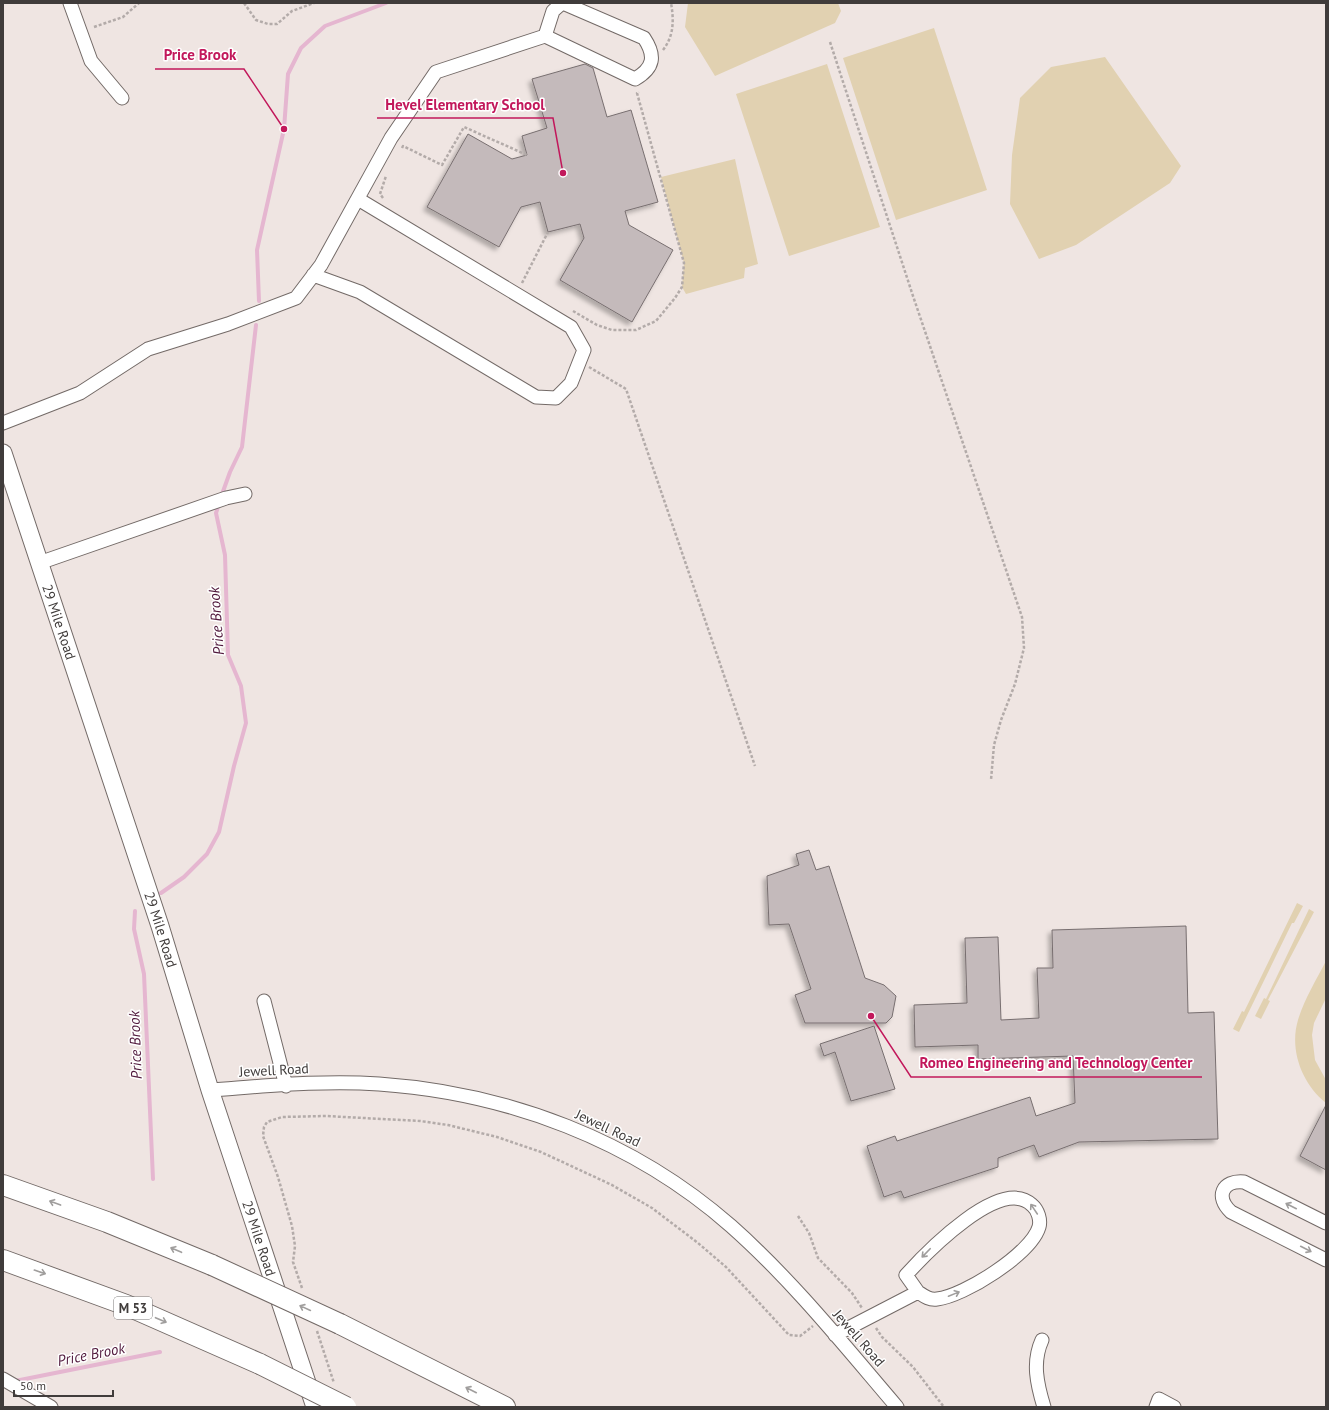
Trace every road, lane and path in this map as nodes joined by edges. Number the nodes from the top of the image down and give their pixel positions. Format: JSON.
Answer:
{"nodes":[{"id":1,"x":70,"y":3,"type":"edge"},
{"id":2,"x":138,"y":3,"type":"edge"},
{"id":3,"x":244,"y":3,"type":"edge"},
{"id":4,"x":314,"y":3,"type":"edge"},
{"id":5,"x":562,"y":3,"type":"edge"},
{"id":6,"x":671,"y":3,"type":"edge"},
{"id":7,"x":94,"y":27,"type":"dead end"},
{"id":8,"x":545,"y":36,"type":"junction"},
{"id":9,"x":830,"y":42,"type":"dead end"},
{"id":10,"x":661,"y":53,"type":"dead end"},
{"id":11,"x":642,"y":90,"type":"dead end"},
{"id":12,"x":122,"y":98,"type":"dead end"},
{"id":13,"x":399,"y":151,"type":"dead end"},
{"id":14,"x":527,"y":154,"type":"dead end"},
{"id":15,"x":386,"y":174,"type":"dead end"},
{"id":16,"x":358,"y":199,"type":"junction"},
{"id":17,"x":387,"y":204,"type":"dead end"},
{"id":18,"x":548,"y":232,"type":"dead end"},
{"id":19,"x":313,"y":275,"type":"junction"},
{"id":20,"x":515,"y":279,"type":"dead end"},
{"id":21,"x":522,"y":283,"type":"junction"},
{"id":22,"x":528,"y":286,"type":"dead end"},
{"id":23,"x":570,"y":310,"type":"dead end"},
{"id":24,"x":579,"y":362,"type":"junction"},
{"id":25,"x":3,"y":423,"type":"edge"},
{"id":26,"x":3,"y":453,"type":"edge"},
{"id":27,"x":6,"y":473,"type":"edge"},
{"id":28,"x":245,"y":494,"type":"dead end"},
{"id":29,"x":40,"y":563,"type":"junction"},
{"id":30,"x":755,"y":766,"type":"dead end"},
{"id":31,"x":991,"y":780,"type":"dead end"},
{"id":32,"x":264,"y":1001,"type":"dead end"},
{"id":33,"x":286,"y":1086,"type":"junction"},
{"id":34,"x":210,"y":1090,"type":"junction"},
{"id":35,"x":3,"y":1185,"type":"edge"},
{"id":36,"x":1326,"y":1223,"type":"edge"},
{"id":37,"x":295,"y":1246,"type":"dead end"},
{"id":38,"x":3,"y":1260,"type":"edge"},
{"id":39,"x":1326,"y":1260,"type":"edge"},
{"id":40,"x":918,"y":1292,"type":"junction"},
{"id":41,"x":811,"y":1328,"type":"dead end"},
{"id":42,"x":836,"y":1335,"type":"junction"},
{"id":43,"x":1042,"y":1340,"type":"dead end"},
{"id":44,"x":3,"y":1379,"type":"edge"},
{"id":45,"x":50,"y":1407,"type":"edge"},
{"id":46,"x":315,"y":1407,"type":"edge"},
{"id":47,"x":346,"y":1407,"type":"edge"},
{"id":48,"x":505,"y":1407,"type":"edge"},
{"id":49,"x":897,"y":1407,"type":"edge"},
{"id":50,"x":1044,"y":1407,"type":"edge"},
{"id":51,"x":1156,"y":1407,"type":"edge"},
{"id":52,"x":1174,"y":1407,"type":"edge"}],
"edges":[{"from":1,"to":12,"type":"street"},
{"from":2,"to":7,"type":"path"},
{"from":3,"to":4,"type":"path"},
{"from":5,"to":8,"type":"street"},
{"from":5,"to":8,"type":"street"},
{"from":6,"to":10,"type":"path"},
{"from":8,"to":16,"type":"street"},
{"from":9,"to":31,"type":"path"},
{"from":11,"to":23,"type":"path"},
{"from":13,"to":14,"type":"path"},
{"from":15,"to":17,"type":"path"},
{"from":16,"to":19,"type":"street"},
{"from":16,"to":24,"type":"street"},
{"from":18,"to":21,"type":"path"},
{"from":19,"to":24,"type":"street"},
{"from":19,"to":25,"type":"street"},
{"from":20,"to":21,"type":"path"},
{"from":21,"to":22,"type":"path"},
{"from":24,"to":30,"type":"path"},
{"from":26,"to":27,"type":"main road","name":"29 Mile Road"},
{"from":27,"to":29,"type":"main road","name":"29 Mile Road"},
{"from":28,"to":29,"type":"street"},
{"from":29,"to":34,"type":"main road","name":"29 Mile Road"},
{"from":32,"to":33,"type":"street"},
{"from":33,"to":34,"type":"street","name":"Jewell Road"},
{"from":33,"to":42,"type":"street","name":"Jewell Road"},
{"from":34,"to":46,"type":"main road","name":"29 Mile Road"},
{"from":48,"to":35,"type":"highway","one_way":true,"bridge":true},
{"from":36,"to":39,"type":"street","one_way":true},
{"from":37,"to":41,"type":"path"},
{"from":38,"to":47,"type":"highway","number":"M 53","one_way":true,"bridge":true},
{"from":40,"to":40,"type":"street","one_way":true},
{"from":40,"to":42,"type":"street"},
{"from":42,"to":49,"type":"street","name":"Jewell Road"},
{"from":43,"to":50,"type":"street"},
{"from":44,"to":45,"type":"street"},
{"from":51,"to":52,"type":"street"}]}
